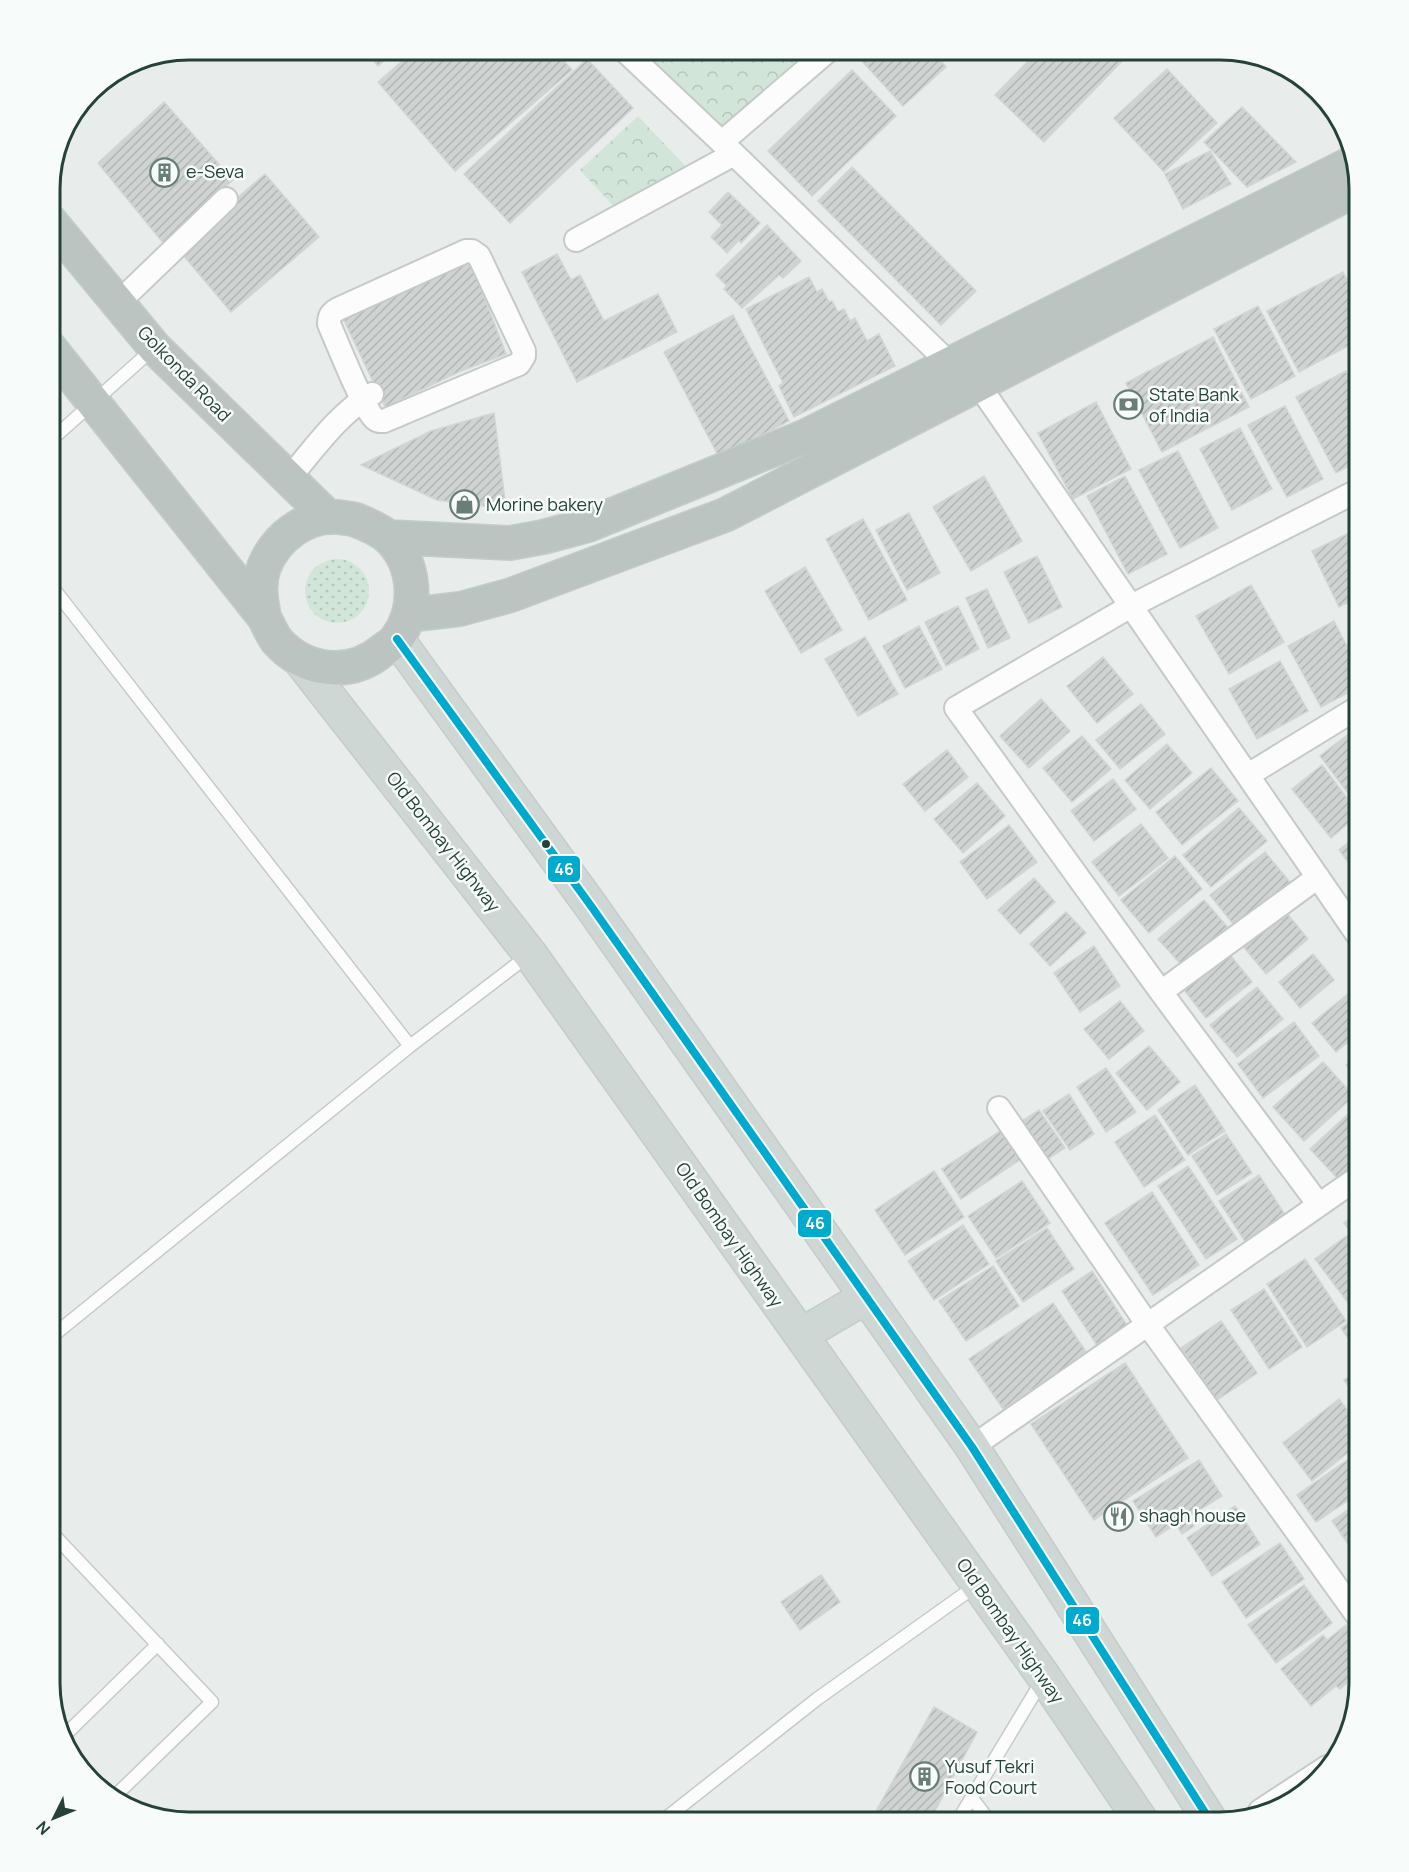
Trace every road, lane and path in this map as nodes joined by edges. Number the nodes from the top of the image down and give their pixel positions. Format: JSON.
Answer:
{"nodes":[{"id":1,"x":635,"y":60,"type":"edge"},
{"id":2,"x":820,"y":60,"type":"edge"},
{"id":3,"x":728,"y":148,"type":"junction"},
{"id":4,"x":1347,"y":165,"type":"edge"},
{"id":5,"x":1349,"y":193,"type":"edge"},
{"id":6,"x":226,"y":200,"type":"dead end"},
{"id":7,"x":60,"y":233,"type":"edge"},
{"id":8,"x":576,"y":240,"type":"dead end"},
{"id":9,"x":118,"y":303,"type":"junction"},
{"id":10,"x":155,"y":348,"type":"junction"},
{"id":11,"x":60,"y":361,"type":"edge"},
{"id":12,"x":950,"y":364,"type":"junction"},
{"id":13,"x":978,"y":384,"type":"junction"},
{"id":14,"x":367,"y":397,"type":"junction"},
{"id":15,"x":93,"y":402,"type":"junction"},
{"id":16,"x":60,"y":432,"type":"edge"},
{"id":17,"x":289,"y":478,"type":"junction"},
{"id":18,"x":1349,"y":495,"type":"edge"},
{"id":19,"x":328,"y":517,"type":"junction"},
{"id":20,"x":388,"y":537,"type":"junction"},
{"id":21,"x":60,"y":601,"type":"edge"},
{"id":22,"x":1131,"y":606,"type":"junction"},
{"id":23,"x":264,"y":617,"type":"junction"},
{"id":24,"x":403,"y":627,"type":"junction"},
{"id":25,"x":299,"y":659,"type":"junction"},
{"id":26,"x":1349,"y":713,"type":"edge"},
{"id":27,"x":1248,"y":775,"type":"junction"},
{"id":28,"x":1318,"y":877,"type":"junction"},
{"id":29,"x":1349,"y":922,"type":"edge"},
{"id":30,"x":530,"y":954,"type":"junction"},
{"id":31,"x":1161,"y":992,"type":"junction"},
{"id":32,"x":410,"y":1046,"type":"junction"},
{"id":33,"x":999,"y":1108,"type":"dead end"},
{"id":34,"x":1349,"y":1184,"type":"edge"},
{"id":35,"x":1319,"y":1205,"type":"junction"},
{"id":36,"x":866,"y":1297,"type":"junction"},
{"id":37,"x":1148,"y":1325,"type":"junction"},
{"id":38,"x":60,"y":1330,"type":"edge"},
{"id":39,"x":801,"y":1335,"type":"junction"},
{"id":40,"x":972,"y":1447,"type":"junction"},
{"id":41,"x":60,"y":1541,"type":"edge"},
{"id":42,"x":978,"y":1584,"type":"junction"},
{"id":43,"x":1349,"y":1604,"type":"edge"},
{"id":44,"x":158,"y":1644,"type":"junction"},
{"id":45,"x":1044,"y":1677,"type":"junction"},
{"id":46,"x":69,"y":1731,"type":"edge"},
{"id":47,"x":1296,"y":1787,"type":"edge"},
{"id":48,"x":120,"y":1792,"type":"edge"},
{"id":49,"x":972,"y":1798,"type":"junction"},
{"id":50,"x":1279,"y":1798,"type":"edge"},
{"id":51,"x":674,"y":1812,"type":"edge"},
{"id":52,"x":963,"y":1812,"type":"edge"},
{"id":53,"x":982,"y":1812,"type":"edge"},
{"id":54,"x":1135,"y":1812,"type":"edge"},
{"id":55,"x":1205,"y":1812,"type":"edge"}],
"edges":[{"from":1,"to":3,"type":"street"},
{"from":2,"to":3,"type":"street"},
{"from":3,"to":8,"type":"street"},
{"from":3,"to":12,"type":"street"},
{"from":4,"to":12,"type":"highway"},
{"from":5,"to":13,"type":"highway"},
{"from":6,"to":9,"type":"street"},
{"from":7,"to":9,"type":"highway","name":"Golkonda Road"},
{"from":9,"to":10,"type":"highway","name":"Golkonda Road"},
{"from":10,"to":15,"type":"lane"},
{"from":10,"to":17,"type":"highway","name":"Golkonda Road"},
{"from":11,"to":15,"type":"highway"},
{"from":12,"to":20,"type":"highway"},
{"from":13,"to":22,"type":"street"},
{"from":13,"to":24,"type":"highway"},
{"from":14,"to":14,"type":"street"},
{"from":14,"to":17,"type":"street"},
{"from":15,"to":16,"type":"lane"},
{"from":15,"to":23,"type":"highway"},
{"from":17,"to":19,"type":"highway","name":"Golkonda Road"},
{"from":18,"to":22,"type":"street"},
{"from":19,"to":20,"type":"highway"},
{"from":19,"to":23,"type":"highway"},
{"from":20,"to":24,"type":"highway"},
{"from":21,"to":32,"type":"lane"},
{"from":22,"to":27,"type":"street"},
{"from":22,"to":31,"type":"street"},
{"from":23,"to":25,"type":"highway"},
{"from":24,"to":25,"type":"highway"},
{"from":24,"to":36,"type":"main road"},
{"from":25,"to":30,"type":"main road","name":"Old Bombay Highway"},
{"from":26,"to":27,"type":"street"},
{"from":27,"to":28,"type":"street"},
{"from":28,"to":29,"type":"street"},
{"from":28,"to":31,"type":"street"},
{"from":30,"to":32,"type":"lane"},
{"from":30,"to":39,"type":"main road","name":"Old Bombay Highway"},
{"from":31,"to":35,"type":"street"},
{"from":32,"to":38,"type":"lane"},
{"from":33,"to":37,"type":"street"},
{"from":34,"to":35,"type":"street"},
{"from":35,"to":37,"type":"street"},
{"from":36,"to":39,"type":"main road"},
{"from":36,"to":40,"type":"main road"},
{"from":37,"to":40,"type":"street"},
{"from":37,"to":43,"type":"street"},
{"from":39,"to":42,"type":"main road","name":"Old Bombay Highway"},
{"from":40,"to":55,"type":"main road"},
{"from":41,"to":44,"type":"lane"},
{"from":42,"to":45,"type":"main road","name":"Old Bombay Highway"},
{"from":42,"to":51,"type":"lane"},
{"from":44,"to":46,"type":"lane"},
{"from":44,"to":48,"type":"lane"},
{"from":45,"to":49,"type":"lane"},
{"from":45,"to":54,"type":"main road","name":"Old Bombay Highway"},
{"from":47,"to":50,"type":"street"},
{"from":49,"to":52,"type":"lane"},
{"from":49,"to":53,"type":"lane"}]}
